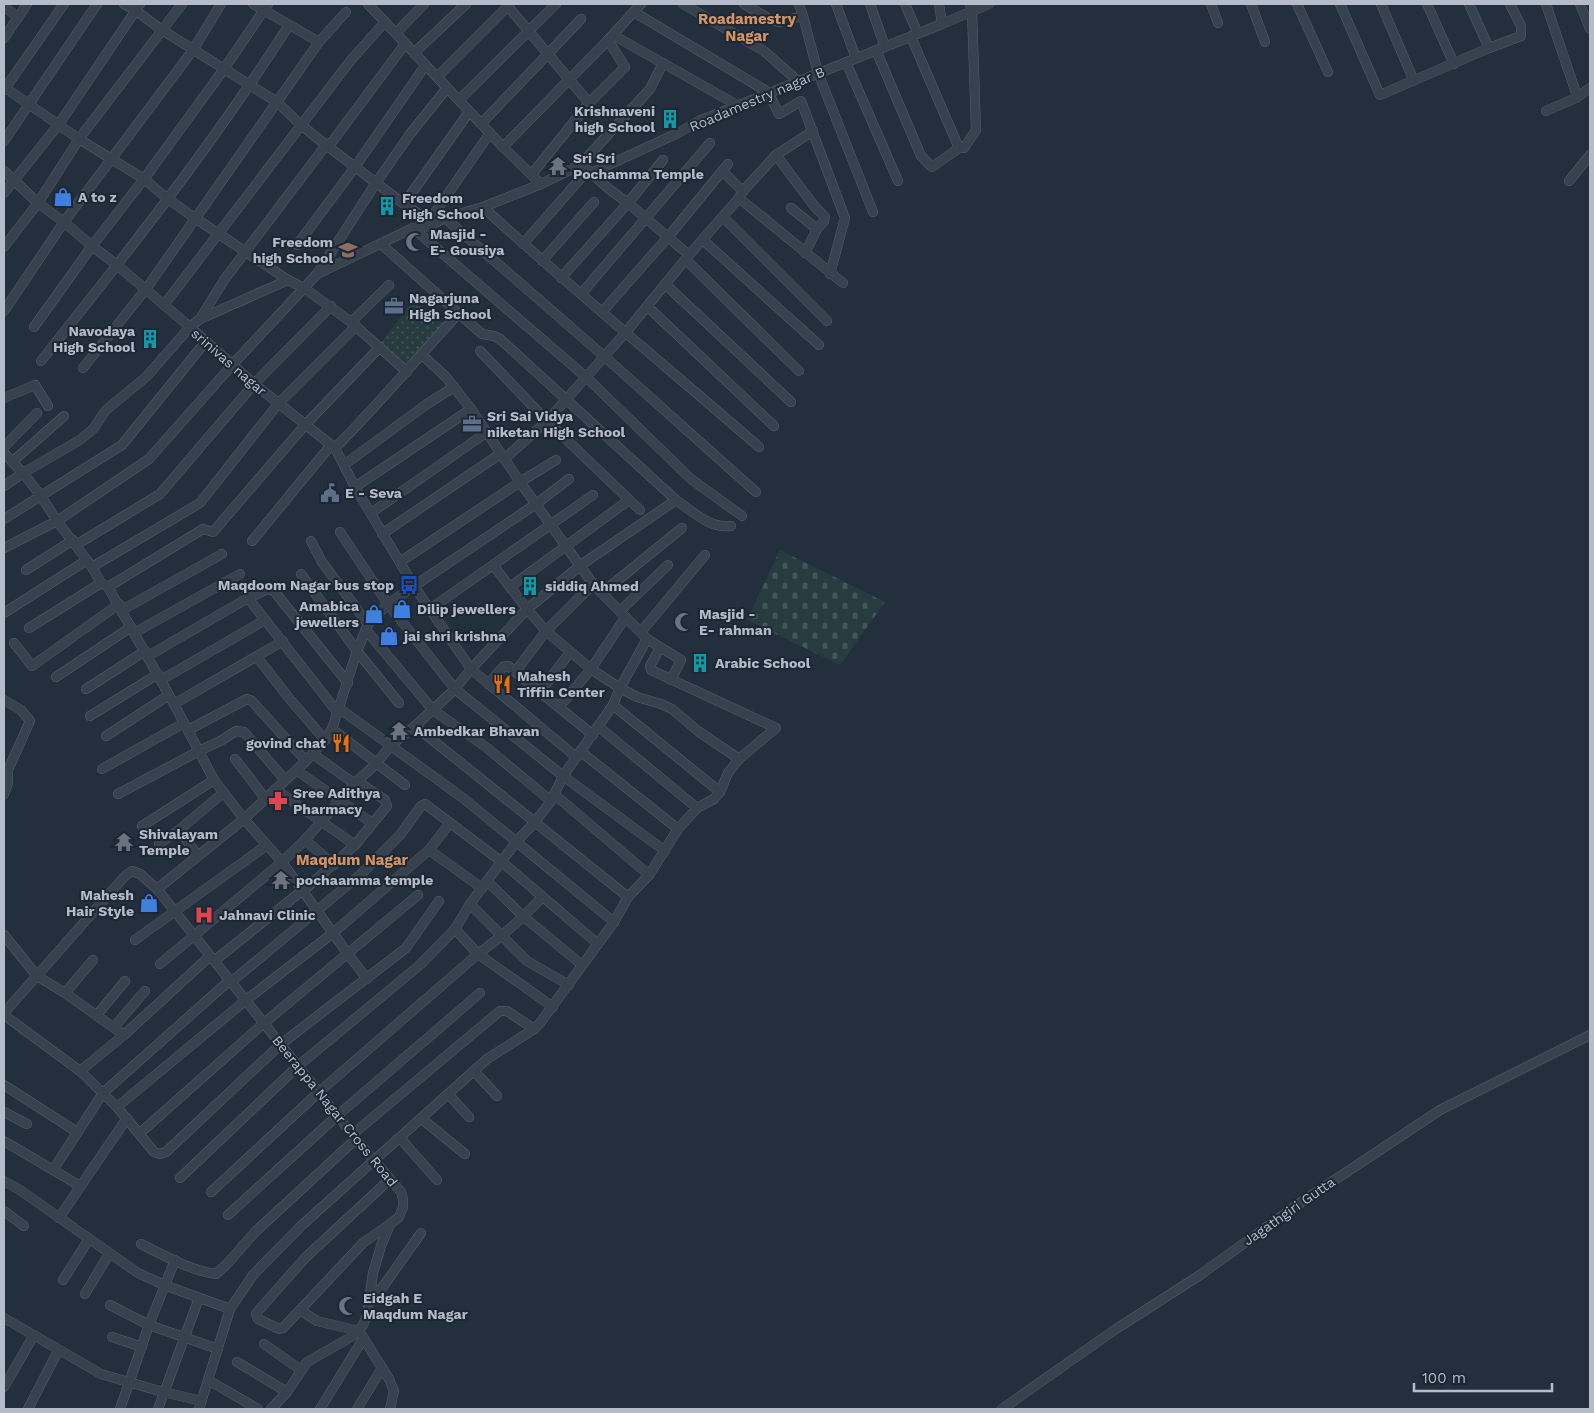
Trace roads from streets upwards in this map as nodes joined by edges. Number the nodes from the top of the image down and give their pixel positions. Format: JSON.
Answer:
{"nodes":[{"id":1,"x":27,"y":4,"type":"edge"},
{"id":2,"x":64,"y":4,"type":"edge"},
{"id":3,"x":97,"y":4,"type":"edge"},
{"id":4,"x":124,"y":4,"type":"edge"},
{"id":5,"x":182,"y":4,"type":"edge"},
{"id":6,"x":221,"y":4,"type":"edge"},
{"id":7,"x":253,"y":4,"type":"edge"},
{"id":8,"x":368,"y":4,"type":"edge"},
{"id":9,"x":424,"y":4,"type":"edge"},
{"id":10,"x":466,"y":4,"type":"edge"},
{"id":11,"x":556,"y":4,"type":"edge"},
{"id":12,"x":640,"y":4,"type":"edge"},
{"id":13,"x":683,"y":4,"type":"edge"},
{"id":14,"x":744,"y":4,"type":"edge"},
{"id":15,"x":799,"y":4,"type":"edge"},
{"id":16,"x":836,"y":4,"type":"edge"},
{"id":17,"x":870,"y":4,"type":"edge"},
{"id":18,"x":905,"y":4,"type":"edge"},
{"id":19,"x":939,"y":4,"type":"edge"},
{"id":20,"x":989,"y":4,"type":"edge"},
{"id":21,"x":1211,"y":4,"type":"edge"},
{"id":22,"x":1251,"y":4,"type":"edge"},
{"id":23,"x":1297,"y":4,"type":"edge"},
{"id":24,"x":1340,"y":4,"type":"edge"},
{"id":25,"x":1381,"y":4,"type":"edge"},
{"id":26,"x":1427,"y":4,"type":"edge"},
{"id":27,"x":1468,"y":4,"type":"edge"},
{"id":28,"x":1510,"y":4,"type":"edge"},
{"id":29,"x":1546,"y":4,"type":"edge"},
{"id":30,"x":1580,"y":4,"type":"edge"},
{"id":31,"x":507,"y":5,"type":"edge"},
{"id":32,"x":4,"y":7,"type":"edge"},
{"id":33,"x":137,"y":7,"type":"edge"},
{"id":34,"x":266,"y":7,"type":"edge"},
{"id":35,"x":971,"y":8,"type":"edge"},
{"id":36,"x":346,"y":12,"type":"dead end"},
{"id":37,"x":634,"y":12,"type":"junction"},
{"id":38,"x":803,"y":16,"type":"junction"},
{"id":39,"x":18,"y":17,"type":"junction"},
{"id":40,"x":581,"y":19,"type":"dead end"},
{"id":41,"x":385,"y":22,"type":"junction"},
{"id":42,"x":1218,"y":23,"type":"dead end"},
{"id":43,"x":942,"y":24,"type":"junction"},
{"id":44,"x":289,"y":25,"type":"junction"},
{"id":45,"x":1590,"y":29,"type":"edge"},
{"id":46,"x":162,"y":30,"type":"junction"},
{"id":47,"x":529,"y":31,"type":"junction"},
{"id":48,"x":396,"y":33,"type":"junction"},
{"id":49,"x":914,"y":35,"type":"junction"},
{"id":50,"x":4,"y":38,"type":"edge"},
{"id":51,"x":610,"y":38,"type":"junction"},
{"id":52,"x":319,"y":42,"type":"junction"},
{"id":53,"x":1265,"y":42,"type":"dead end"},
{"id":54,"x":405,"y":44,"type":"junction"},
{"id":55,"x":881,"y":48,"type":"junction"},
{"id":56,"x":1489,"y":48,"type":"junction"},
{"id":57,"x":193,"y":50,"type":"junction"},
{"id":58,"x":414,"y":53,"type":"junction"},
{"id":59,"x":548,"y":53,"type":"junction"},
{"id":60,"x":856,"y":58,"type":"junction"},
{"id":61,"x":846,"y":62,"type":"junction"},
{"id":62,"x":664,"y":64,"type":"junction"},
{"id":63,"x":1454,"y":64,"type":"junction"},
{"id":64,"x":425,"y":66,"type":"junction"},
{"id":65,"x":224,"y":69,"type":"junction"},
{"id":66,"x":1328,"y":72,"type":"dead end"},
{"id":67,"x":818,"y":73,"type":"junction"},
{"id":68,"x":437,"y":78,"type":"junction"},
{"id":69,"x":569,"y":78,"type":"junction"},
{"id":70,"x":798,"y":81,"type":"junction"},
{"id":71,"x":1414,"y":81,"type":"junction"},
{"id":72,"x":251,"y":85,"type":"junction"},
{"id":73,"x":447,"y":88,"type":"junction"},
{"id":74,"x":1590,"y":88,"type":"edge"},
{"id":75,"x":4,"y":89,"type":"edge"},
{"id":76,"x":768,"y":92,"type":"junction"},
{"id":77,"x":1576,"y":98,"type":"junction"},
{"id":78,"x":459,"y":100,"type":"junction"},
{"id":79,"x":277,"y":102,"type":"junction"},
{"id":80,"x":589,"y":103,"type":"junction"},
{"id":81,"x":28,"y":104,"type":"junction"},
{"id":82,"x":737,"y":105,"type":"junction"},
{"id":83,"x":1546,"y":111,"type":"dead end"},
{"id":84,"x":469,"y":112,"type":"junction"},
{"id":85,"x":59,"y":124,"type":"junction"},
{"id":86,"x":481,"y":124,"type":"junction"},
{"id":87,"x":301,"y":125,"type":"junction"},
{"id":88,"x":813,"y":131,"type":"junction"},
{"id":89,"x":490,"y":133,"type":"junction"},
{"id":90,"x":79,"y":139,"type":"junction"},
{"id":91,"x":4,"y":141,"type":"edge"},
{"id":92,"x":710,"y":143,"type":"dead end"},
{"id":93,"x":326,"y":145,"type":"junction"},
{"id":94,"x":502,"y":147,"type":"junction"},
{"id":95,"x":959,"y":148,"type":"junction"},
{"id":96,"x":776,"y":155,"type":"junction"},
{"id":97,"x":1590,"y":155,"type":"edge"},
{"id":98,"x":111,"y":159,"type":"junction"},
{"id":99,"x":663,"y":160,"type":"dead end"},
{"id":100,"x":580,"y":165,"type":"junction"},
{"id":101,"x":355,"y":167,"type":"junction"},
{"id":102,"x":4,"y":171,"type":"edge"},
{"id":103,"x":590,"y":171,"type":"junction"},
{"id":104,"x":532,"y":174,"type":"junction"},
{"id":105,"x":144,"y":179,"type":"junction"},
{"id":106,"x":13,"y":181,"type":"junction"},
{"id":107,"x":898,"y":181,"type":"dead end"},
{"id":108,"x":1569,"y":181,"type":"dead end"},
{"id":109,"x":376,"y":183,"type":"junction"},
{"id":110,"x":541,"y":184,"type":"junction"},
{"id":111,"x":4,"y":193,"type":"edge"},
{"id":112,"x":741,"y":194,"type":"junction"},
{"id":113,"x":168,"y":199,"type":"junction"},
{"id":114,"x":594,"y":202,"type":"dead end"},
{"id":115,"x":38,"y":203,"type":"junction"},
{"id":116,"x":628,"y":203,"type":"junction"},
{"id":117,"x":404,"y":204,"type":"junction"},
{"id":118,"x":483,"y":207,"type":"junction"},
{"id":119,"x":791,"y":208,"type":"dead end"},
{"id":120,"x":873,"y":212,"type":"dead end"},
{"id":121,"x":723,"y":217,"type":"junction"},
{"id":122,"x":195,"y":218,"type":"junction"},
{"id":123,"x":445,"y":218,"type":"junction"},
{"id":124,"x":646,"y":219,"type":"junction"},
{"id":125,"x":64,"y":222,"type":"junction"},
{"id":126,"x":429,"y":224,"type":"junction"},
{"id":127,"x":413,"y":228,"type":"junction"},
{"id":128,"x":817,"y":229,"type":"junction"},
{"id":129,"x":218,"y":232,"type":"junction"},
{"id":130,"x":668,"y":237,"type":"junction"},
{"id":131,"x":703,"y":240,"type":"junction"},
{"id":132,"x":381,"y":244,"type":"junction"},
{"id":133,"x":523,"y":244,"type":"junction"},
{"id":134,"x":297,"y":245,"type":"dead end"},
{"id":135,"x":92,"y":246,"type":"junction"},
{"id":136,"x":4,"y":247,"type":"edge"},
{"id":137,"x":246,"y":252,"type":"junction"},
{"id":138,"x":805,"y":253,"type":"junction"},
{"id":139,"x":687,"y":257,"type":"junction"},
{"id":140,"x":542,"y":261,"type":"junction"},
{"id":141,"x":117,"y":265,"type":"junction"},
{"id":142,"x":317,"y":274,"type":"junction"},
{"id":143,"x":830,"y":274,"type":"junction"},
{"id":144,"x":561,"y":278,"type":"junction"},
{"id":145,"x":288,"y":280,"type":"junction"},
{"id":146,"x":843,"y":283,"type":"dead end"},
{"id":147,"x":665,"y":284,"type":"junction"},
{"id":148,"x":389,"y":285,"type":"dead end"},
{"id":149,"x":304,"y":288,"type":"junction"},
{"id":150,"x":146,"y":290,"type":"junction"},
{"id":151,"x":581,"y":294,"type":"junction"},
{"id":152,"x":164,"y":305,"type":"junction"},
{"id":153,"x":330,"y":306,"type":"junction"},
{"id":154,"x":647,"y":306,"type":"junction"},
{"id":155,"x":4,"y":311,"type":"edge"},
{"id":156,"x":602,"y":312,"type":"junction"},
{"id":157,"x":459,"y":313,"type":"junction"},
{"id":158,"x":200,"y":320,"type":"junction"},
{"id":159,"x":827,"y":321,"type":"dead end"},
{"id":160,"x":354,"y":324,"type":"junction"},
{"id":161,"x":34,"y":327,"type":"dead end"},
{"id":162,"x":190,"y":327,"type":"junction"},
{"id":163,"x":626,"y":332,"type":"junction"},
{"id":164,"x":206,"y":342,"type":"junction"},
{"id":165,"x":819,"y":344,"type":"dead end"},
{"id":166,"x":380,"y":347,"type":"junction"},
{"id":167,"x":480,"y":351,"type":"dead end"},
{"id":168,"x":421,"y":354,"type":"junction"},
{"id":169,"x":605,"y":357,"type":"junction"},
{"id":170,"x":40,"y":360,"type":"dead end"},
{"id":171,"x":233,"y":364,"type":"junction"},
{"id":172,"x":83,"y":368,"type":"dead end"},
{"id":173,"x":799,"y":371,"type":"dead end"},
{"id":174,"x":407,"y":372,"type":"junction"},
{"id":175,"x":586,"y":377,"type":"junction"},
{"id":176,"x":254,"y":384,"type":"junction"},
{"id":177,"x":454,"y":387,"type":"junction"},
{"id":178,"x":4,"y":398,"type":"edge"},
{"id":179,"x":566,"y":399,"type":"junction"},
{"id":180,"x":791,"y":402,"type":"dead end"},
{"id":181,"x":278,"y":404,"type":"junction"},
{"id":182,"x":48,"y":406,"type":"dead end"},
{"id":183,"x":471,"y":409,"type":"junction"},
{"id":184,"x":37,"y":413,"type":"dead end"},
{"id":185,"x":64,"y":416,"type":"dead end"},
{"id":186,"x":547,"y":422,"type":"junction"},
{"id":187,"x":305,"y":425,"type":"junction"},
{"id":188,"x":774,"y":426,"type":"dead end"},
{"id":189,"x":486,"y":432,"type":"junction"},
{"id":190,"x":333,"y":446,"type":"junction"},
{"id":191,"x":4,"y":447,"type":"edge"},
{"id":192,"x":759,"y":447,"type":"dead end"},
{"id":193,"x":4,"y":453,"type":"edge"},
{"id":194,"x":502,"y":456,"type":"junction"},
{"id":195,"x":556,"y":460,"type":"dead end"},
{"id":196,"x":12,"y":462,"type":"junction"},
{"id":197,"x":344,"y":465,"type":"junction"},
{"id":198,"x":23,"y":473,"type":"junction"},
{"id":199,"x":569,"y":479,"type":"dead end"},
{"id":200,"x":520,"y":482,"type":"junction"},
{"id":201,"x":4,"y":486,"type":"edge"},
{"id":202,"x":355,"y":487,"type":"junction"},
{"id":203,"x":756,"y":492,"type":"dead end"},
{"id":204,"x":593,"y":495,"type":"dead end"},
{"id":205,"x":41,"y":496,"type":"junction"},
{"id":206,"x":628,"y":500,"type":"junction"},
{"id":207,"x":676,"y":500,"type":"junction"},
{"id":208,"x":536,"y":504,"type":"junction"},
{"id":209,"x":640,"y":510,"type":"dead end"},
{"id":210,"x":371,"y":513,"type":"junction"},
{"id":211,"x":742,"y":516,"type":"dead end"},
{"id":212,"x":4,"y":519,"type":"edge"},
{"id":213,"x":57,"y":521,"type":"junction"},
{"id":214,"x":551,"y":525,"type":"junction"},
{"id":215,"x":731,"y":526,"type":"dead end"},
{"id":216,"x":682,"y":528,"type":"dead end"},
{"id":217,"x":340,"y":532,"type":"dead end"},
{"id":218,"x":382,"y":534,"type":"junction"},
{"id":219,"x":252,"y":541,"type":"dead end"},
{"id":220,"x":311,"y":541,"type":"dead end"},
{"id":221,"x":74,"y":543,"type":"junction"},
{"id":222,"x":566,"y":545,"type":"junction"},
{"id":223,"x":4,"y":548,"type":"edge"},
{"id":224,"x":222,"y":554,"type":"dead end"},
{"id":225,"x":705,"y":555,"type":"dead end"},
{"id":226,"x":400,"y":562,"type":"junction"},
{"id":227,"x":89,"y":564,"type":"junction"},
{"id":228,"x":668,"y":564,"type":"dead end"},
{"id":229,"x":493,"y":565,"type":"junction"},
{"id":230,"x":581,"y":565,"type":"junction"},
{"id":231,"x":26,"y":570,"type":"dead end"},
{"id":232,"x":240,"y":574,"type":"dead end"},
{"id":233,"x":301,"y":574,"type":"dead end"},
{"id":234,"x":593,"y":584,"type":"junction"},
{"id":235,"x":105,"y":585,"type":"junction"},
{"id":236,"x":414,"y":586,"type":"junction"},
{"id":237,"x":510,"y":587,"type":"junction"},
{"id":238,"x":603,"y":592,"type":"junction"},
{"id":239,"x":248,"y":598,"type":"junction"},
{"id":240,"x":388,"y":604,"type":"junction"},
{"id":241,"x":120,"y":607,"type":"junction"},
{"id":242,"x":430,"y":609,"type":"junction"},
{"id":243,"x":527,"y":610,"type":"junction"},
{"id":244,"x":4,"y":613,"type":"edge"},
{"id":245,"x":623,"y":615,"type":"junction"},
{"id":246,"x":265,"y":620,"type":"junction"},
{"id":247,"x":367,"y":627,"type":"junction"},
{"id":248,"x":29,"y":628,"type":"dead end"},
{"id":249,"x":132,"y":630,"type":"junction"},
{"id":250,"x":546,"y":631,"type":"junction"},
{"id":251,"x":644,"y":636,"type":"junction"},
{"id":252,"x":283,"y":640,"type":"junction"},
{"id":253,"x":14,"y":643,"type":"dead end"},
{"id":254,"x":660,"y":648,"type":"junction"},
{"id":255,"x":357,"y":651,"type":"junction"},
{"id":256,"x":570,"y":652,"type":"junction"},
{"id":257,"x":146,"y":653,"type":"junction"},
{"id":258,"x":257,"y":657,"type":"junction"},
{"id":259,"x":471,"y":669,"type":"junction"},
{"id":260,"x":591,"y":669,"type":"junction"},
{"id":261,"x":516,"y":671,"type":"junction"},
{"id":262,"x":56,"y":677,"type":"dead end"},
{"id":263,"x":159,"y":677,"type":"junction"},
{"id":264,"x":672,"y":680,"type":"junction"},
{"id":265,"x":348,"y":683,"type":"junction"},
{"id":266,"x":488,"y":684,"type":"junction"},
{"id":267,"x":620,"y":688,"type":"junction"},
{"id":268,"x":86,"y":689,"type":"dead end"},
{"id":269,"x":455,"y":689,"type":"junction"},
{"id":270,"x":541,"y":691,"type":"junction"},
{"id":271,"x":169,"y":695,"type":"junction"},
{"id":272,"x":4,"y":700,"type":"edge"},
{"id":273,"x":399,"y":703,"type":"dead end"},
{"id":274,"x":174,"y":704,"type":"junction"},
{"id":275,"x":613,"y":705,"type":"junction"},
{"id":276,"x":560,"y":706,"type":"junction"},
{"id":277,"x":433,"y":710,"type":"junction"},
{"id":278,"x":339,"y":711,"type":"junction"},
{"id":279,"x":90,"y":716,"type":"dead end"},
{"id":280,"x":415,"y":726,"type":"junction"},
{"id":281,"x":186,"y":727,"type":"junction"},
{"id":282,"x":599,"y":727,"type":"junction"},
{"id":283,"x":332,"y":729,"type":"junction"},
{"id":284,"x":593,"y":735,"type":"junction"},
{"id":285,"x":106,"y":736,"type":"dead end"},
{"id":286,"x":325,"y":740,"type":"junction"},
{"id":287,"x":391,"y":745,"type":"junction"},
{"id":288,"x":199,"y":751,"type":"junction"},
{"id":289,"x":313,"y":754,"type":"junction"},
{"id":290,"x":578,"y":754,"type":"junction"},
{"id":291,"x":235,"y":759,"type":"dead end"},
{"id":292,"x":739,"y":759,"type":"junction"},
{"id":293,"x":306,"y":761,"type":"junction"},
{"id":294,"x":376,"y":764,"type":"junction"},
{"id":295,"x":102,"y":769,"type":"dead end"},
{"id":296,"x":6,"y":770,"type":"edge"},
{"id":297,"x":296,"y":770,"type":"junction"},
{"id":298,"x":563,"y":776,"type":"junction"},
{"id":299,"x":214,"y":780,"type":"junction"},
{"id":300,"x":285,"y":780,"type":"junction"},
{"id":301,"x":356,"y":782,"type":"junction"},
{"id":302,"x":405,"y":785,"type":"dead end"},
{"id":303,"x":275,"y":789,"type":"junction"},
{"id":304,"x":720,"y":792,"type":"junction"},
{"id":305,"x":223,"y":793,"type":"junction"},
{"id":306,"x":4,"y":794,"type":"edge"},
{"id":307,"x":118,"y":794,"type":"dead end"},
{"id":308,"x":552,"y":797,"type":"junction"},
{"id":309,"x":265,"y":798,"type":"junction"},
{"id":310,"x":340,"y":800,"type":"junction"},
{"id":311,"x":698,"y":808,"type":"junction"},
{"id":312,"x":244,"y":819,"type":"junction"},
{"id":313,"x":321,"y":820,"type":"junction"},
{"id":314,"x":372,"y":823,"type":"junction"},
{"id":315,"x":450,"y":823,"type":"junction"},
{"id":316,"x":534,"y":823,"type":"junction"},
{"id":317,"x":142,"y":826,"type":"dead end"},
{"id":318,"x":678,"y":829,"type":"junction"},
{"id":319,"x":179,"y":830,"type":"junction"},
{"id":320,"x":305,"y":840,"type":"junction"},
{"id":321,"x":516,"y":842,"type":"junction"},
{"id":322,"x":159,"y":844,"type":"dead end"},
{"id":323,"x":267,"y":845,"type":"junction"},
{"id":324,"x":355,"y":845,"type":"junction"},
{"id":325,"x":429,"y":850,"type":"junction"},
{"id":326,"x":665,"y":851,"type":"junction"},
{"id":327,"x":198,"y":856,"type":"junction"},
{"id":328,"x":282,"y":862,"type":"junction"},
{"id":329,"x":502,"y":862,"type":"junction"},
{"id":330,"x":334,"y":865,"type":"junction"},
{"id":331,"x":649,"y":875,"type":"junction"},
{"id":332,"x":485,"y":885,"type":"junction"},
{"id":333,"x":157,"y":890,"type":"junction"},
{"id":334,"x":303,"y":891,"type":"junction"},
{"id":335,"x":418,"y":895,"type":"dead end"},
{"id":336,"x":542,"y":896,"type":"junction"},
{"id":337,"x":628,"y":897,"type":"junction"},
{"id":338,"x":440,"y":901,"type":"dead end"},
{"id":339,"x":470,"y":904,"type":"junction"},
{"id":340,"x":316,"y":910,"type":"junction"},
{"id":341,"x":175,"y":912,"type":"junction"},
{"id":342,"x":524,"y":917,"type":"junction"},
{"id":343,"x":614,"y":922,"type":"junction"},
{"id":344,"x":455,"y":929,"type":"junction"},
{"id":345,"x":333,"y":933,"type":"junction"},
{"id":346,"x":4,"y":935,"type":"edge"},
{"id":347,"x":194,"y":936,"type":"junction"},
{"id":348,"x":502,"y":936,"type":"junction"},
{"id":349,"x":135,"y":940,"type":"dead end"},
{"id":350,"x":598,"y":944,"type":"junction"},
{"id":351,"x":348,"y":954,"type":"junction"},
{"id":352,"x":478,"y":954,"type":"junction"},
{"id":353,"x":212,"y":958,"type":"junction"},
{"id":354,"x":93,"y":960,"type":"dead end"},
{"id":355,"x":160,"y":964,"type":"dead end"},
{"id":356,"x":582,"y":965,"type":"junction"},
{"id":357,"x":37,"y":976,"type":"junction"},
{"id":358,"x":367,"y":979,"type":"junction"},
{"id":359,"x":230,"y":981,"type":"junction"},
{"id":360,"x":125,"y":982,"type":"dead end"},
{"id":361,"x":569,"y":985,"type":"junction"},
{"id":362,"x":145,"y":991,"type":"dead end"},
{"id":363,"x":65,"y":993,"type":"junction"},
{"id":364,"x":480,"y":993,"type":"dead end"},
{"id":365,"x":246,"y":1000,"type":"junction"},
{"id":366,"x":552,"y":1007,"type":"junction"},
{"id":367,"x":4,"y":1014,"type":"edge"},
{"id":368,"x":96,"y":1015,"type":"junction"},
{"id":369,"x":264,"y":1023,"type":"junction"},
{"id":370,"x":114,"y":1027,"type":"junction"},
{"id":371,"x":534,"y":1029,"type":"junction"},
{"id":372,"x":124,"y":1035,"type":"junction"},
{"id":373,"x":1590,"y":1035,"type":"edge"},
{"id":374,"x":281,"y":1044,"type":"junction"},
{"id":375,"x":298,"y":1066,"type":"junction"},
{"id":376,"x":80,"y":1071,"type":"junction"},
{"id":377,"x":474,"y":1071,"type":"junction"},
{"id":378,"x":4,"y":1085,"type":"edge"},
{"id":379,"x":319,"y":1092,"type":"junction"},
{"id":380,"x":103,"y":1093,"type":"junction"},
{"id":381,"x":449,"y":1095,"type":"junction"},
{"id":382,"x":497,"y":1096,"type":"dead end"},
{"id":383,"x":117,"y":1107,"type":"junction"},
{"id":384,"x":4,"y":1112,"type":"edge"},
{"id":385,"x":338,"y":1115,"type":"junction"},
{"id":386,"x":470,"y":1117,"type":"dead end"},
{"id":387,"x":127,"y":1118,"type":"junction"},
{"id":388,"x":422,"y":1119,"type":"junction"},
{"id":389,"x":26,"y":1124,"type":"dead end"},
{"id":390,"x":77,"y":1132,"type":"junction"},
{"id":391,"x":140,"y":1133,"type":"junction"},
{"id":392,"x":355,"y":1137,"type":"junction"},
{"id":393,"x":400,"y":1138,"type":"junction"},
{"id":394,"x":4,"y":1141,"type":"edge"},
{"id":395,"x":466,"y":1154,"type":"dead end"},
{"id":396,"x":374,"y":1160,"type":"junction"},
{"id":397,"x":53,"y":1170,"type":"junction"},
{"id":398,"x":180,"y":1178,"type":"dead end"},
{"id":399,"x":389,"y":1180,"type":"junction"},
{"id":400,"x":437,"y":1180,"type":"dead end"},
{"id":401,"x":4,"y":1181,"type":"edge"},
{"id":402,"x":80,"y":1186,"type":"junction"},
{"id":403,"x":210,"y":1192,"type":"dead end"},
{"id":404,"x":4,"y":1211,"type":"edge"},
{"id":405,"x":228,"y":1215,"type":"dead end"},
{"id":406,"x":59,"y":1218,"type":"junction"},
{"id":407,"x":390,"y":1224,"type":"junction"},
{"id":408,"x":24,"y":1226,"type":"dead end"},
{"id":409,"x":421,"y":1233,"type":"dead end"},
{"id":410,"x":89,"y":1238,"type":"junction"},
{"id":411,"x":141,"y":1244,"type":"dead end"},
{"id":412,"x":109,"y":1254,"type":"junction"},
{"id":413,"x":175,"y":1260,"type":"junction"},
{"id":414,"x":63,"y":1280,"type":"dead end"},
{"id":415,"x":164,"y":1285,"type":"junction"},
{"id":416,"x":85,"y":1294,"type":"dead end"},
{"id":417,"x":370,"y":1294,"type":"junction"},
{"id":418,"x":199,"y":1298,"type":"junction"},
{"id":419,"x":110,"y":1305,"type":"dead end"},
{"id":420,"x":230,"y":1309,"type":"junction"},
{"id":421,"x":300,"y":1310,"type":"junction"},
{"id":422,"x":4,"y":1320,"type":"edge"},
{"id":423,"x":150,"y":1325,"type":"junction"},
{"id":424,"x":34,"y":1335,"type":"junction"},
{"id":425,"x":361,"y":1335,"type":"junction"},
{"id":426,"x":112,"y":1337,"type":"dead end"},
{"id":427,"x":185,"y":1338,"type":"junction"},
{"id":428,"x":264,"y":1344,"type":"dead end"},
{"id":429,"x":142,"y":1347,"type":"junction"},
{"id":430,"x":218,"y":1349,"type":"junction"},
{"id":431,"x":58,"y":1350,"type":"junction"},
{"id":432,"x":237,"y":1362,"type":"dead end"},
{"id":433,"x":382,"y":1368,"type":"junction"},
{"id":434,"x":301,"y":1370,"type":"junction"},
{"id":435,"x":208,"y":1380,"type":"junction"},
{"id":436,"x":129,"y":1383,"type":"junction"},
{"id":437,"x":4,"y":1387,"type":"edge"},
{"id":438,"x":164,"y":1392,"type":"junction"},
{"id":439,"x":287,"y":1392,"type":"junction"},
{"id":440,"x":200,"y":1405,"type":"edge"},
{"id":441,"x":28,"y":1409,"type":"edge"},
{"id":442,"x":120,"y":1409,"type":"edge"},
{"id":443,"x":158,"y":1409,"type":"edge"},
{"id":444,"x":258,"y":1409,"type":"edge"},
{"id":445,"x":271,"y":1409,"type":"edge"},
{"id":446,"x":320,"y":1409,"type":"edge"},
{"id":447,"x":357,"y":1409,"type":"edge"},
{"id":448,"x":390,"y":1409,"type":"edge"},
{"id":449,"x":1002,"y":1409,"type":"edge"}],
"edges":[{"from":1,"to":39,"type":"street"},
{"from":2,"to":75,"type":"street"},
{"from":3,"to":81,"type":"street"},
{"from":4,"to":33,"type":"street"},
{"from":5,"to":46,"type":"street"},
{"from":6,"to":57,"type":"street"},
{"from":7,"to":34,"type":"street"},
{"from":8,"to":41,"type":"street"},
{"from":9,"to":48,"type":"street"},
{"from":10,"to":58,"type":"street"},
{"from":11,"to":47,"type":"street"},
{"from":12,"to":37,"type":"street"},
{"from":13,"to":70,"type":"street"},
{"from":14,"to":38,"type":"street"},
{"from":15,"to":38,"type":"street"},
{"from":16,"to":60,"type":"street"},
{"from":17,"to":55,"type":"street"},
{"from":18,"to":49,"type":"street"},
{"from":19,"to":43,"type":"street"},
{"from":20,"to":35,"type":"street","name":"Roadamestry nagar B"},
{"from":21,"to":42,"type":"street"},
{"from":22,"to":53,"type":"street"},
{"from":23,"to":66,"type":"street"},
{"from":24,"to":71,"type":"street"},
{"from":25,"to":71,"type":"street"},
{"from":26,"to":63,"type":"street"},
{"from":27,"to":56,"type":"street"},
{"from":28,"to":56,"type":"street"},
{"from":29,"to":77,"type":"street"},
{"from":30,"to":45,"type":"street"},
{"from":31,"to":47,"type":"street"},
{"from":31,"to":68,"type":"street"},
{"from":32,"to":39,"type":"street"},
{"from":33,"to":46,"type":"street"},
{"from":33,"to":85,"type":"street"},
{"from":34,"to":44,"type":"street"},
{"from":34,"to":65,"type":"street"},
{"from":35,"to":43,"type":"street","name":"Roadamestry nagar B"},
{"from":35,"to":95,"type":"street"},
{"from":36,"to":52,"type":"street"},
{"from":37,"to":51,"type":"street"},
{"from":37,"to":76,"type":"street"},
{"from":38,"to":67,"type":"street"},
{"from":39,"to":50,"type":"street"},
{"from":40,"to":59,"type":"street"},
{"from":41,"to":48,"type":"street"},
{"from":41,"to":87,"type":"street"},
{"from":43,"to":49,"type":"street","name":"Roadamestry nagar B"},
{"from":44,"to":52,"type":"street"},
{"from":44,"to":72,"type":"street"},
{"from":46,"to":57,"type":"street"},
{"from":46,"to":90,"type":"street"},
{"from":47,"to":59,"type":"street"},
{"from":47,"to":78,"type":"street"},
{"from":48,"to":54,"type":"street"},
{"from":49,"to":55,"type":"street","name":"Roadamestry nagar B"},
{"from":49,"to":95,"type":"street"},
{"from":51,"to":62,"type":"street"},
{"from":51,"to":69,"type":"street"},
{"from":51,"to":80,"type":"street"},
{"from":52,"to":79,"type":"street"},
{"from":54,"to":58,"type":"street"},
{"from":54,"to":93,"type":"street"},
{"from":55,"to":60,"type":"street","name":"Roadamestry nagar B"},
{"from":55,"to":95,"type":"street"},
{"from":56,"to":63,"type":"street"},
{"from":57,"to":65,"type":"street"},
{"from":57,"to":98,"type":"street"},
{"from":58,"to":64,"type":"street"},
{"from":59,"to":69,"type":"street"},
{"from":59,"to":86,"type":"street"},
{"from":60,"to":61,"type":"street","name":"Roadamestry nagar B"},
{"from":61,"to":67,"type":"street","name":"Roadamestry nagar B"},
{"from":61,"to":107,"type":"street"},
{"from":62,"to":82,"type":"street"},
{"from":62,"to":100,"type":"street"},
{"from":63,"to":71,"type":"street"},
{"from":64,"to":68,"type":"street"},
{"from":64,"to":101,"type":"street"},
{"from":65,"to":72,"type":"street"},
{"from":65,"to":105,"type":"street"},
{"from":67,"to":70,"type":"street","name":"Roadamestry nagar B"},
{"from":67,"to":120,"type":"street"},
{"from":68,"to":73,"type":"street"},
{"from":69,"to":80,"type":"street"},
{"from":69,"to":94,"type":"street"},
{"from":70,"to":76,"type":"street","name":"Roadamestry nagar B"},
{"from":72,"to":79,"type":"street"},
{"from":72,"to":113,"type":"street"},
{"from":73,"to":78,"type":"street"},
{"from":73,"to":109,"type":"street"},
{"from":74,"to":77,"type":"street"},
{"from":75,"to":81,"type":"street"},
{"from":76,"to":82,"type":"street","name":"Roadamestry nagar B"},
{"from":76,"to":88,"type":"street"},
{"from":77,"to":83,"type":"street"},
{"from":78,"to":84,"type":"street"},
{"from":79,"to":87,"type":"street"},
{"from":79,"to":122,"type":"street"},
{"from":80,"to":104,"type":"street"},
{"from":81,"to":85,"type":"street"},
{"from":81,"to":91,"type":"street"},
{"from":82,"to":103,"type":"street","name":"Roadamestry nagar B"},
{"from":84,"to":86,"type":"street"},
{"from":84,"to":117,"type":"street"},
{"from":85,"to":90,"type":"street"},
{"from":85,"to":106,"type":"street"},
{"from":86,"to":89,"type":"street"},
{"from":87,"to":93,"type":"street"},
{"from":87,"to":129,"type":"street"},
{"from":88,"to":96,"type":"street"},
{"from":88,"to":143,"type":"street"},
{"from":89,"to":94,"type":"street"},
{"from":89,"to":126,"type":"street"},
{"from":90,"to":98,"type":"street"},
{"from":90,"to":115,"type":"street"},
{"from":92,"to":124,"type":"street"},
{"from":93,"to":101,"type":"street"},
{"from":93,"to":137,"type":"street"},
{"from":94,"to":104,"type":"street"},
{"from":96,"to":112,"type":"street"},
{"from":96,"to":128,"type":"street"},
{"from":97,"to":108,"type":"street"},
{"from":98,"to":105,"type":"street"},
{"from":98,"to":125,"type":"street"},
{"from":99,"to":116,"type":"street"},
{"from":100,"to":103,"type":"street"},
{"from":100,"to":110,"type":"street"},
{"from":101,"to":109,"type":"street"},
{"from":101,"to":134,"type":"street"},
{"from":102,"to":106,"type":"street","name":"srinivas nagar"},
{"from":103,"to":116,"type":"street"},
{"from":103,"to":133,"type":"street"},
{"from":104,"to":110,"type":"street"},
{"from":105,"to":113,"type":"street"},
{"from":105,"to":135,"type":"street"},
{"from":106,"to":111,"type":"street"},
{"from":106,"to":115,"type":"street","name":"srinivas nagar"},
{"from":109,"to":117,"type":"street"},
{"from":109,"to":142,"type":"street"},
{"from":110,"to":118,"type":"street"},
{"from":112,"to":121,"type":"street"},
{"from":112,"to":130,"type":"street"},
{"from":112,"to":138,"type":"street"},
{"from":113,"to":122,"type":"street"},
{"from":113,"to":141,"type":"street"},
{"from":114,"to":140,"type":"street"},
{"from":115,"to":125,"type":"street","name":"srinivas nagar"},
{"from":115,"to":136,"type":"street"},
{"from":116,"to":124,"type":"street"},
{"from":116,"to":144,"type":"street"},
{"from":117,"to":126,"type":"street"},
{"from":118,"to":123,"type":"street"},
{"from":118,"to":133,"type":"street"},
{"from":119,"to":128,"type":"street"},
{"from":121,"to":131,"type":"street"},
{"from":121,"to":159,"type":"street"},
{"from":122,"to":129,"type":"street"},
{"from":122,"to":150,"type":"street"},
{"from":123,"to":126,"type":"street"},
{"from":123,"to":169,"type":"street"},
{"from":124,"to":130,"type":"street"},
{"from":124,"to":151,"type":"street"},
{"from":125,"to":135,"type":"street","name":"srinivas nagar"},
{"from":125,"to":155,"type":"street"},
{"from":126,"to":127,"type":"street"},
{"from":127,"to":132,"type":"street"},
{"from":127,"to":175,"type":"street"},
{"from":128,"to":138,"type":"street"},
{"from":129,"to":137,"type":"street"},
{"from":129,"to":152,"type":"street"},
{"from":130,"to":139,"type":"street"},
{"from":130,"to":156,"type":"street"},
{"from":131,"to":139,"type":"street"},
{"from":131,"to":165,"type":"street"},
{"from":132,"to":142,"type":"street"},
{"from":132,"to":157,"type":"street"},
{"from":133,"to":140,"type":"street"},
{"from":135,"to":141,"type":"street","name":"srinivas nagar"},
{"from":135,"to":161,"type":"street"},
{"from":137,"to":145,"type":"street"},
{"from":137,"to":158,"type":"street"},
{"from":138,"to":143,"type":"street"},
{"from":139,"to":147,"type":"street"},
{"from":139,"to":173,"type":"street"},
{"from":140,"to":144,"type":"street"},
{"from":141,"to":150,"type":"street","name":"srinivas nagar"},
{"from":141,"to":170,"type":"street"},
{"from":142,"to":149,"type":"street"},
{"from":143,"to":146,"type":"street"},
{"from":144,"to":151,"type":"street"},
{"from":145,"to":149,"type":"street"},
{"from":145,"to":158,"type":"street"},
{"from":147,"to":154,"type":"street"},
{"from":147,"to":180,"type":"street"},
{"from":148,"to":160,"type":"street"},
{"from":149,"to":153,"type":"street"},
{"from":149,"to":171,"type":"street"},
{"from":150,"to":152,"type":"street","name":"srinivas nagar"},
{"from":150,"to":172,"type":"street"},
{"from":151,"to":156,"type":"street"},
{"from":152,"to":162,"type":"street","name":"srinivas nagar"},
{"from":153,"to":160,"type":"street"},
{"from":153,"to":176,"type":"street"},
{"from":154,"to":163,"type":"street"},
{"from":154,"to":188,"type":"street"},
{"from":156,"to":163,"type":"street"},
{"from":157,"to":168,"type":"street"},
{"from":157,"to":179,"type":"street"},
{"from":158,"to":162,"type":"street"},
{"from":160,"to":166,"type":"street"},
{"from":160,"to":181,"type":"street"},
{"from":162,"to":164,"type":"street","name":"srinivas nagar"},
{"from":162,"to":198,"type":"street"},
{"from":163,"to":169,"type":"street"},
{"from":163,"to":192,"type":"street"},
{"from":164,"to":171,"type":"street","name":"srinivas nagar"},
{"from":164,"to":205,"type":"street"},
{"from":166,"to":174,"type":"street"},
{"from":166,"to":187,"type":"street"},
{"from":167,"to":186,"type":"street"},
{"from":168,"to":174,"type":"street"},
{"from":168,"to":177,"type":"street"},
{"from":169,"to":175,"type":"street"},
{"from":169,"to":203,"type":"street"},
{"from":171,"to":176,"type":"street","name":"srinivas nagar"},
{"from":171,"to":213,"type":"street"},
{"from":174,"to":190,"type":"street"},
{"from":175,"to":179,"type":"street"},
{"from":175,"to":211,"type":"street"},
{"from":176,"to":181,"type":"street","name":"srinivas nagar"},
{"from":176,"to":221,"type":"street"},
{"from":177,"to":183,"type":"street"},
{"from":177,"to":197,"type":"street"},
{"from":178,"to":182,"type":"street"},
{"from":179,"to":186,"type":"street"},
{"from":179,"to":207,"type":"street"},
{"from":181,"to":187,"type":"street","name":"srinivas nagar"},
{"from":181,"to":227,"type":"street"},
{"from":183,"to":189,"type":"street"},
{"from":183,"to":202,"type":"street"},
{"from":184,"to":191,"type":"street"},
{"from":185,"to":196,"type":"street"},
{"from":186,"to":194,"type":"street"},
{"from":186,"to":206,"type":"street"},
{"from":187,"to":190,"type":"street","name":"srinivas nagar"},
{"from":187,"to":235,"type":"street"},
{"from":189,"to":194,"type":"street"},
{"from":189,"to":210,"type":"street"},
{"from":190,"to":197,"type":"street","name":"srinivas nagar"},
{"from":190,"to":219,"type":"street"},
{"from":193,"to":196,"type":"street"},
{"from":194,"to":200,"type":"street"},
{"from":194,"to":218,"type":"street"},
{"from":195,"to":200,"type":"street"},
{"from":196,"to":198,"type":"street"},
{"from":197,"to":202,"type":"street","name":"srinivas nagar"},
{"from":198,"to":201,"type":"street"},
{"from":198,"to":205,"type":"street"},
{"from":199,"to":208,"type":"street"},
{"from":200,"to":208,"type":"street"},
{"from":200,"to":226,"type":"street"},
{"from":202,"to":210,"type":"street","name":"srinivas nagar"},
{"from":204,"to":214,"type":"street"},
{"from":205,"to":212,"type":"street"},
{"from":205,"to":213,"type":"street"},
{"from":206,"to":209,"type":"street"},
{"from":206,"to":222,"type":"street"},
{"from":207,"to":215,"type":"street"},
{"from":207,"to":230,"type":"street"},
{"from":208,"to":214,"type":"street"},
{"from":208,"to":236,"type":"street"},
{"from":210,"to":218,"type":"street","name":"srinivas nagar"},
{"from":213,"to":221,"type":"street"},
{"from":213,"to":223,"type":"street"},
{"from":214,"to":222,"type":"street"},
{"from":214,"to":229,"type":"street"},
{"from":216,"to":238,"type":"street"},
{"from":217,"to":240,"type":"street"},
{"from":218,"to":226,"type":"street","name":"srinivas nagar"},
{"from":220,"to":247,"type":"street"},
{"from":221,"to":227,"type":"street"},
{"from":221,"to":231,"type":"street"},
{"from":222,"to":230,"type":"street"},
{"from":222,"to":237,"type":"street"},
{"from":224,"to":241,"type":"street"},
{"from":225,"to":251,"type":"street"},
{"from":226,"to":236,"type":"street","name":"srinivas nagar"},
{"from":227,"to":235,"type":"street"},
{"from":227,"to":244,"type":"street"},
{"from":228,"to":245,"type":"street"},
{"from":229,"to":237,"type":"street"},
{"from":229,"to":242,"type":"street"},
{"from":230,"to":234,"type":"street"},
{"from":230,"to":243,"type":"street"},
{"from":232,"to":249,"type":"street"},
{"from":233,"to":255,"type":"street"},
{"from":234,"to":238,"type":"street"},
{"from":234,"to":250,"type":"street"},
{"from":235,"to":241,"type":"street"},
{"from":235,"to":248,"type":"street"},
{"from":236,"to":240,"type":"street"},
{"from":236,"to":242,"type":"street","name":"srinivas nagar"},
{"from":237,"to":243,"type":"street"},
{"from":238,"to":245,"type":"street"},
{"from":239,"to":246,"type":"street"},
{"from":239,"to":257,"type":"street"},
{"from":239,"to":265,"type":"street"},
{"from":240,"to":247,"type":"street"},
{"from":240,"to":269,"type":"street"},
{"from":241,"to":249,"type":"street"},
{"from":241,"to":253,"type":"street"},
{"from":242,"to":259,"type":"street","name":"srinivas nagar"},
{"from":243,"to":250,"type":"street"},
{"from":243,"to":259,"type":"street"},
{"from":245,"to":251,"type":"street"},
{"from":245,"to":260,"type":"street"},
{"from":246,"to":252,"type":"street"},
{"from":246,"to":263,"type":"street"},
{"from":247,"to":255,"type":"street"},
{"from":247,"to":277,"type":"street"},
{"from":249,"to":257,"type":"street"},
{"from":249,"to":262,"type":"street"},
{"from":250,"to":256,"type":"street"},
{"from":250,"to":261,"type":"street"},
{"from":251,"to":254,"type":"street"},
{"from":251,"to":267,"type":"street"},
{"from":252,"to":258,"type":"street"},
{"from":252,"to":278,"type":"street"},
{"from":254,"to":264,"type":"street"},
{"from":254,"to":264,"type":"street"},
{"from":255,"to":265,"type":"street"},
{"from":255,"to":273,"type":"street"},
{"from":256,"to":260,"type":"street"},
{"from":256,"to":270,"type":"street"},
{"from":257,"to":263,"type":"street"},
{"from":257,"to":268,"type":"street"},
{"from":258,"to":274,"type":"street"},
{"from":258,"to":286,"type":"street"},
{"from":259,"to":266,"type":"street","name":"srinivas nagar"},
{"from":259,"to":269,"type":"street"},
{"from":260,"to":267,"type":"street"},
{"from":260,"to":276,"type":"street"},
{"from":261,"to":266,"type":"street"},
{"from":261,"to":270,"type":"street"},
{"from":263,"to":271,"type":"street"},
{"from":263,"to":279,"type":"street"},
{"from":264,"to":292,"type":"street"},
{"from":265,"to":278,"type":"street"},
{"from":266,"to":290,"type":"street","name":"srinivas nagar"},
{"from":267,"to":275,"type":"street"},
{"from":267,"to":292,"type":"street"},
{"from":269,"to":277,"type":"street"},
{"from":269,"to":298,"type":"street"},
{"from":270,"to":276,"type":"street"},
{"from":271,"to":274,"type":"street"},
{"from":271,"to":285,"type":"street"},
{"from":272,"to":296,"type":"street"},
{"from":274,"to":281,"type":"street"},
{"from":275,"to":282,"type":"street"},
{"from":275,"to":304,"type":"street"},
{"from":276,"to":284,"type":"street"},
{"from":277,"to":280,"type":"street"},
{"from":277,"to":308,"type":"street"},
{"from":278,"to":283,"type":"street"},
{"from":278,"to":287,"type":"street"},
{"from":280,"to":287,"type":"street"},
{"from":280,"to":316,"type":"street"},
{"from":281,"to":288,"type":"street"},
{"from":281,"to":293,"type":"street"},
{"from":281,"to":295,"type":"street"},
{"from":282,"to":284,"type":"street"},
{"from":282,"to":311,"type":"street"},
{"from":283,"to":286,"type":"street"},
{"from":283,"to":294,"type":"street"},
{"from":284,"to":290,"type":"street"},
{"from":286,"to":289,"type":"street"},
{"from":287,"to":294,"type":"street"},
{"from":287,"to":321,"type":"street"},
{"from":288,"to":299,"type":"street"},
{"from":288,"to":300,"type":"street"},
{"from":288,"to":307,"type":"street"},
{"from":289,"to":293,"type":"street"},
{"from":289,"to":301,"type":"street"},
{"from":290,"to":298,"type":"street"},
{"from":290,"to":318,"type":"street","name":"srinivas nagar"},
{"from":291,"to":309,"type":"street"},
{"from":292,"to":304,"type":"street"},
{"from":293,"to":297,"type":"street"},
{"from":294,"to":301,"type":"street"},
{"from":294,"to":302,"type":"street"},
{"from":296,"to":306,"type":"street"},
{"from":297,"to":300,"type":"street"},
{"from":297,"to":310,"type":"street"},
{"from":298,"to":308,"type":"street"},
{"from":298,"to":326,"type":"street"},
{"from":299,"to":305,"type":"street"},
{"from":299,"to":317,"type":"street"},
{"from":300,"to":303,"type":"street"},
{"from":301,"to":310,"type":"street"},
{"from":301,"to":314,"type":"street"},
{"from":303,"to":309,"type":"street"},
{"from":303,"to":313,"type":"street"},
{"from":304,"to":311,"type":"street"},
{"from":305,"to":312,"type":"street"},
{"from":305,"to":319,"type":"street"},
{"from":308,"to":316,"type":"street"},
{"from":308,"to":331,"type":"street"},
{"from":309,"to":312,"type":"street"},
{"from":310,"to":313,"type":"street"},
{"from":310,"to":314,"type":"street"},
{"from":311,"to":318,"type":"street"},
{"from":312,"to":323,"type":"street"},
{"from":312,"to":327,"type":"street"},
{"from":313,"to":320,"type":"street"},
{"from":313,"to":324,"type":"street"},
{"from":314,"to":324,"type":"street"},
{"from":315,"to":325,"type":"street"},
{"from":315,"to":329,"type":"street"},
{"from":315,"to":340,"type":"street"},
{"from":316,"to":321,"type":"street"},
{"from":316,"to":337,"type":"street"},
{"from":318,"to":326,"type":"street"},
{"from":319,"to":322,"type":"street"},
{"from":319,"to":327,"type":"street"},
{"from":320,"to":328,"type":"street"},
{"from":320,"to":330,"type":"street"},
{"from":321,"to":329,"type":"street"},
{"from":321,"to":343,"type":"street"},
{"from":323,"to":328,"type":"street"},
{"from":323,"to":341,"type":"street"},
{"from":324,"to":330,"type":"street"},
{"from":325,"to":332,"type":"street"},
{"from":325,"to":345,"type":"street"},
{"from":326,"to":331,"type":"street"},
{"from":327,"to":333,"type":"street"},
{"from":328,"to":334,"type":"street"},
{"from":328,"to":347,"type":"street"},
{"from":329,"to":332,"type":"street"},
{"from":329,"to":336,"type":"street"},
{"from":330,"to":334,"type":"street"},
{"from":331,"to":337,"type":"street"},
{"from":332,"to":339,"type":"street"},
{"from":332,"to":342,"type":"street"},
{"from":333,"to":341,"type":"street","name":"Beerappa Nagar Cross Road"},
{"from":333,"to":357,"type":"street","name":"Beerappa Nagar Cross Road"},
{"from":334,"to":340,"type":"street"},
{"from":334,"to":353,"type":"street"},
{"from":335,"to":351,"type":"street"},
{"from":336,"to":342,"type":"street"},
{"from":336,"to":350,"type":"street"},
{"from":337,"to":343,"type":"street"},
{"from":338,"to":358,"type":"street"},
{"from":339,"to":344,"type":"street"},
{"from":339,"to":348,"type":"street"},
{"from":340,"to":345,"type":"street"},
{"from":340,"to":359,"type":"street"},
{"from":341,"to":347,"type":"street","name":"Beerappa Nagar Cross Road"},
{"from":341,"to":349,"type":"street"},
{"from":342,"to":348,"type":"street"},
{"from":342,"to":356,"type":"street"},
{"from":343,"to":350,"type":"street"},
{"from":344,"to":352,"type":"street"},
{"from":344,"to":375,"type":"street"},
{"from":345,"to":351,"type":"street"},
{"from":345,"to":365,"type":"street"},
{"from":346,"to":357,"type":"street"},
{"from":347,"to":353,"type":"street","name":"Beerappa Nagar Cross Road"},
{"from":347,"to":355,"type":"street"},
{"from":348,"to":352,"type":"street"},
{"from":348,"to":361,"type":"street"},
{"from":350,"to":356,"type":"street"},
{"from":351,"to":358,"type":"street"},
{"from":351,"to":369,"type":"street"},
{"from":352,"to":366,"type":"street"},
{"from":352,"to":379,"type":"street"},
{"from":353,"to":359,"type":"street","name":"Beerappa Nagar Cross Road"},
{"from":353,"to":372,"type":"street"},
{"from":354,"to":363,"type":"street"},
{"from":356,"to":361,"type":"street"},
{"from":357,"to":363,"type":"street"},
{"from":357,"to":367,"type":"street"},
{"from":358,"to":374,"type":"street"},
{"from":359,"to":365,"type":"street","name":"Beerappa Nagar Cross Road"},
{"from":359,"to":380,"type":"street"},
{"from":360,"to":368,"type":"street"},
{"from":361,"to":366,"type":"street"},
{"from":362,"to":370,"type":"street"},
{"from":363,"to":368,"type":"street"},
{"from":364,"to":385,"type":"street"},
{"from":365,"to":369,"type":"street","name":"Beerappa Nagar Cross Road"},
{"from":365,"to":383,"type":"street"},
{"from":366,"to":371,"type":"street"},
{"from":367,"to":376,"type":"street"},
{"from":368,"to":370,"type":"street"},
{"from":369,"to":374,"type":"street","name":"Beerappa Nagar Cross Road"},
{"from":369,"to":391,"type":"street"},
{"from":370,"to":372,"type":"street"},
{"from":371,"to":377,"type":"street"},
{"from":371,"to":392,"type":"street"},
{"from":372,"to":376,"type":"street"},
{"from":373,"to":449,"type":"street","name":"Jagathgiri Gutta"},
{"from":374,"to":375,"type":"street","name":"Beerappa Nagar Cross Road"},
{"from":374,"to":391,"type":"street"},
{"from":375,"to":379,"type":"street","name":"Beerappa Nagar Cross Road"},
{"from":375,"to":398,"type":"street"},
{"from":376,"to":380,"type":"street"},
{"from":377,"to":381,"type":"street"},
{"from":377,"to":382,"type":"street"},
{"from":378,"to":390,"type":"street"},
{"from":379,"to":385,"type":"street","name":"Beerappa Nagar Cross Road"},
{"from":379,"to":403,"type":"street"},
{"from":380,"to":383,"type":"street"},
{"from":380,"to":390,"type":"street"},
{"from":381,"to":386,"type":"street"},
{"from":381,"to":388,"type":"street"},
{"from":383,"to":387,"type":"street"},
{"from":384,"to":389,"type":"street"},
{"from":385,"to":392,"type":"street","name":"Beerappa Nagar Cross Road"},
{"from":385,"to":405,"type":"street"},
{"from":387,"to":391,"type":"street"},
{"from":387,"to":402,"type":"street"},
{"from":388,"to":393,"type":"street"},
{"from":388,"to":395,"type":"street"},
{"from":390,"to":397,"type":"street"},
{"from":392,"to":396,"type":"street","name":"Beerappa Nagar Cross Road"},
{"from":392,"to":413,"type":"street"},
{"from":393,"to":396,"type":"street"},
{"from":393,"to":400,"type":"street"},
{"from":394,"to":397,"type":"street"},
{"from":396,"to":399,"type":"street","name":"Beerappa Nagar Cross Road"},
{"from":396,"to":420,"type":"street"},
{"from":397,"to":402,"type":"street"},
{"from":399,"to":407,"type":"street","name":"Beerappa Nagar Cross Road"},
{"from":399,"to":421,"type":"street"},
{"from":401,"to":406,"type":"street"},
{"from":402,"to":406,"type":"street"},
{"from":404,"to":408,"type":"street"},
{"from":406,"to":410,"type":"street"},
{"from":407,"to":417,"type":"street","name":"Beerappa Nagar Cross Road"},
{"from":407,"to":421,"type":"street"},
{"from":409,"to":417,"type":"street"},
{"from":410,"to":412,"type":"street"},
{"from":410,"to":414,"type":"street"},
{"from":411,"to":413,"type":"street"},
{"from":412,"to":415,"type":"street"},
{"from":412,"to":416,"type":"street"},
{"from":413,"to":415,"type":"street"},
{"from":415,"to":418,"type":"street"},
{"from":415,"to":423,"type":"street"},
{"from":417,"to":425,"type":"street","name":"Beerappa Nagar Cross Road"},
{"from":418,"to":420,"type":"street"},
{"from":418,"to":427,"type":"street"},
{"from":419,"to":423,"type":"street"},
{"from":420,"to":430,"type":"street"},
{"from":421,"to":425,"type":"street"},
{"from":422,"to":424,"type":"street"},
{"from":423,"to":427,"type":"street"},
{"from":423,"to":429,"type":"street"},
{"from":424,"to":431,"type":"street"},
{"from":424,"to":437,"type":"street"},
{"from":425,"to":433,"type":"street"},
{"from":425,"to":434,"type":"street"},
{"from":425,"to":446,"type":"street","name":"Beerappa Nagar Cross Road"},
{"from":426,"to":429,"type":"street"},
{"from":427,"to":430,"type":"street"},
{"from":427,"to":438,"type":"street"},
{"from":428,"to":434,"type":"street"},
{"from":429,"to":436,"type":"street"},
{"from":430,"to":435,"type":"street"},
{"from":431,"to":436,"type":"street"},
{"from":431,"to":441,"type":"street"},
{"from":432,"to":439,"type":"street"},
{"from":433,"to":447,"type":"street"},
{"from":433,"to":448,"type":"street"},
{"from":434,"to":439,"type":"street"},
{"from":435,"to":440,"type":"street"},
{"from":435,"to":444,"type":"street"},
{"from":436,"to":438,"type":"street"},
{"from":436,"to":442,"type":"street"},
{"from":438,"to":440,"type":"street"},
{"from":438,"to":443,"type":"street"},
{"from":439,"to":445,"type":"street"}]}
